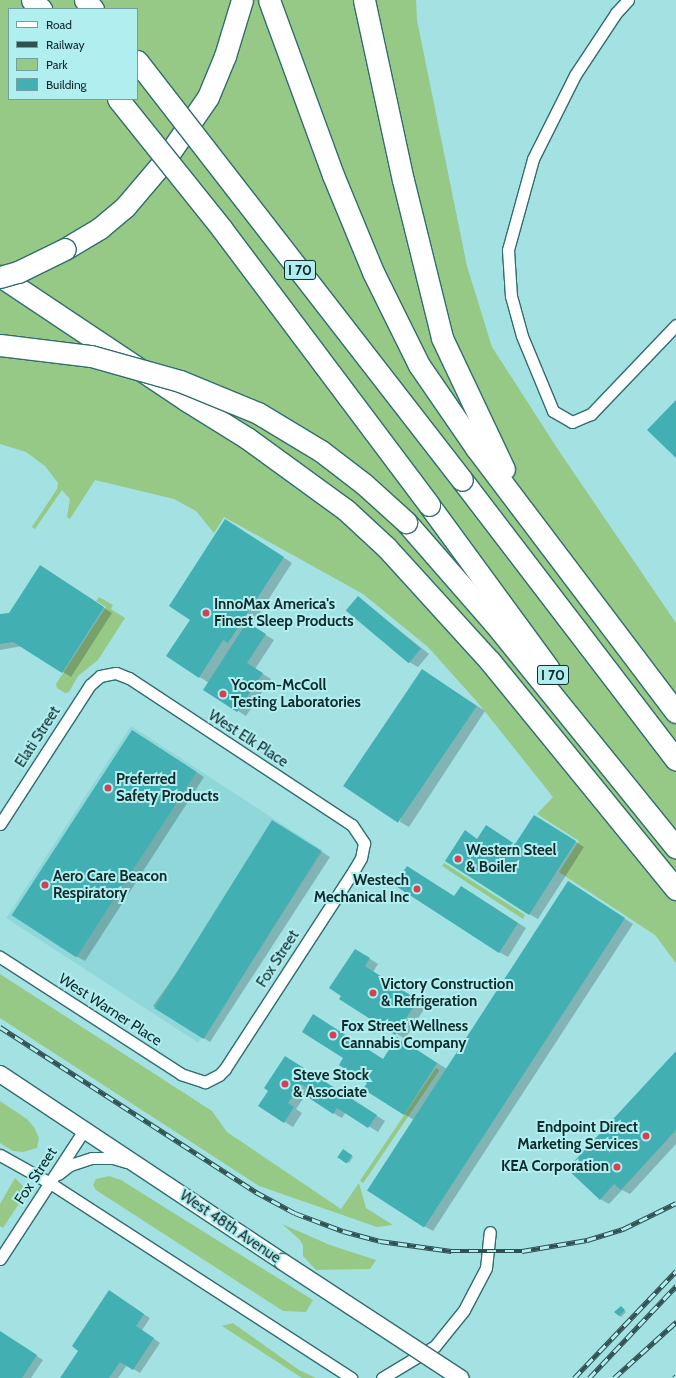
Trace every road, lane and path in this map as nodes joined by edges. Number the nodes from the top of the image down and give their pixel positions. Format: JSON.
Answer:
{"nodes":[{"id":1,"x":32,"y":0,"type":"edge"},
{"id":2,"x":85,"y":0,"type":"edge"},
{"id":3,"x":242,"y":0,"type":"edge"},
{"id":4,"x":269,"y":0,"type":"edge"},
{"id":5,"x":364,"y":0,"type":"edge"},
{"id":6,"x":628,"y":0,"type":"edge"},
{"id":7,"x":40,"y":8,"type":"edge"},
{"id":8,"x":92,"y":8,"type":"edge"},
{"id":9,"x":138,"y":62,"type":"edge"},
{"id":10,"x":119,"y":100,"type":"edge"},
{"id":11,"x":0,"y":276,"type":"edge"},
{"id":12,"x":0,"y":293,"type":"edge"},
{"id":13,"x":676,"y":325,"type":"edge"},
{"id":14,"x":0,"y":345,"type":"edge"},
{"id":15,"x":186,"y":400,"type":"junction"},
{"id":16,"x":550,"y":545,"type":"junction"},
{"id":17,"x":108,"y":672,"type":"joint"},
{"id":18,"x":676,"y":712,"type":"edge"},
{"id":19,"x":676,"y":760,"type":"edge"},
{"id":20,"x":0,"y":824,"type":"edge"},
{"id":21,"x":364,"y":843,"type":"joint"},
{"id":22,"x":676,"y":845,"type":"edge"},
{"id":23,"x":676,"y":848,"type":"edge"},
{"id":24,"x":676,"y":889,"type":"edge"},
{"id":25,"x":0,"y":957,"type":"edge"},
{"id":26,"x":0,"y":1074,"type":"edge"},
{"id":27,"x":205,"y":1082,"type":"joint"},
{"id":28,"x":84,"y":1130,"type":"junction"},
{"id":29,"x":0,"y":1155,"type":"edge"},
{"id":30,"x":137,"y":1165,"type":"junction"},
{"id":31,"x":50,"y":1183,"type":"junction"},
{"id":32,"x":490,"y":1232,"type":"dead end"},
{"id":33,"x":0,"y":1259,"type":"edge"},
{"id":34,"x":351,"y":1378,"type":"edge"},
{"id":35,"x":382,"y":1378,"type":"edge"},
{"id":36,"x":460,"y":1378,"type":"edge"}],
"edges":[{"from":1,"to":7,"type":"highway"},
{"from":2,"to":8,"type":"highway"},
{"from":3,"to":11,"type":"highway","bridge":true},
{"from":4,"to":16,"type":"highway"},
{"from":5,"to":16,"type":"highway"},
{"from":6,"to":13,"type":"street"},
{"from":9,"to":19,"type":"highway","number":"I 70","bridge":true},
{"from":10,"to":22,"type":"highway","number":"I 70","bridge":true},
{"from":11,"to":15,"type":"highway"},
{"from":12,"to":15,"type":"highway"},
{"from":14,"to":23,"type":"highway","bridge":true},
{"from":15,"to":24,"type":"highway"},
{"from":16,"to":18,"type":"highway"},
{"from":17,"to":20,"type":"street","name":"Elati Street"},
{"from":17,"to":21,"type":"street","name":"West Elk Place"},
{"from":21,"to":27,"type":"street","name":"Fox Street"},
{"from":25,"to":27,"type":"street","name":"West Warner Place"},
{"from":26,"to":28,"type":"street","name":"West 48th Avenue"},
{"from":28,"to":30,"type":"street","name":"West 48th Avenue"},
{"from":28,"to":31,"type":"street","name":"Fox Street"},
{"from":29,"to":31,"type":"street"},
{"from":30,"to":31,"type":"street"},
{"from":30,"to":36,"type":"street","name":"West 48th Avenue","bridge":true},
{"from":31,"to":33,"type":"street","name":"Fox Street"},
{"from":31,"to":34,"type":"street"},
{"from":32,"to":35,"type":"street"}]}
